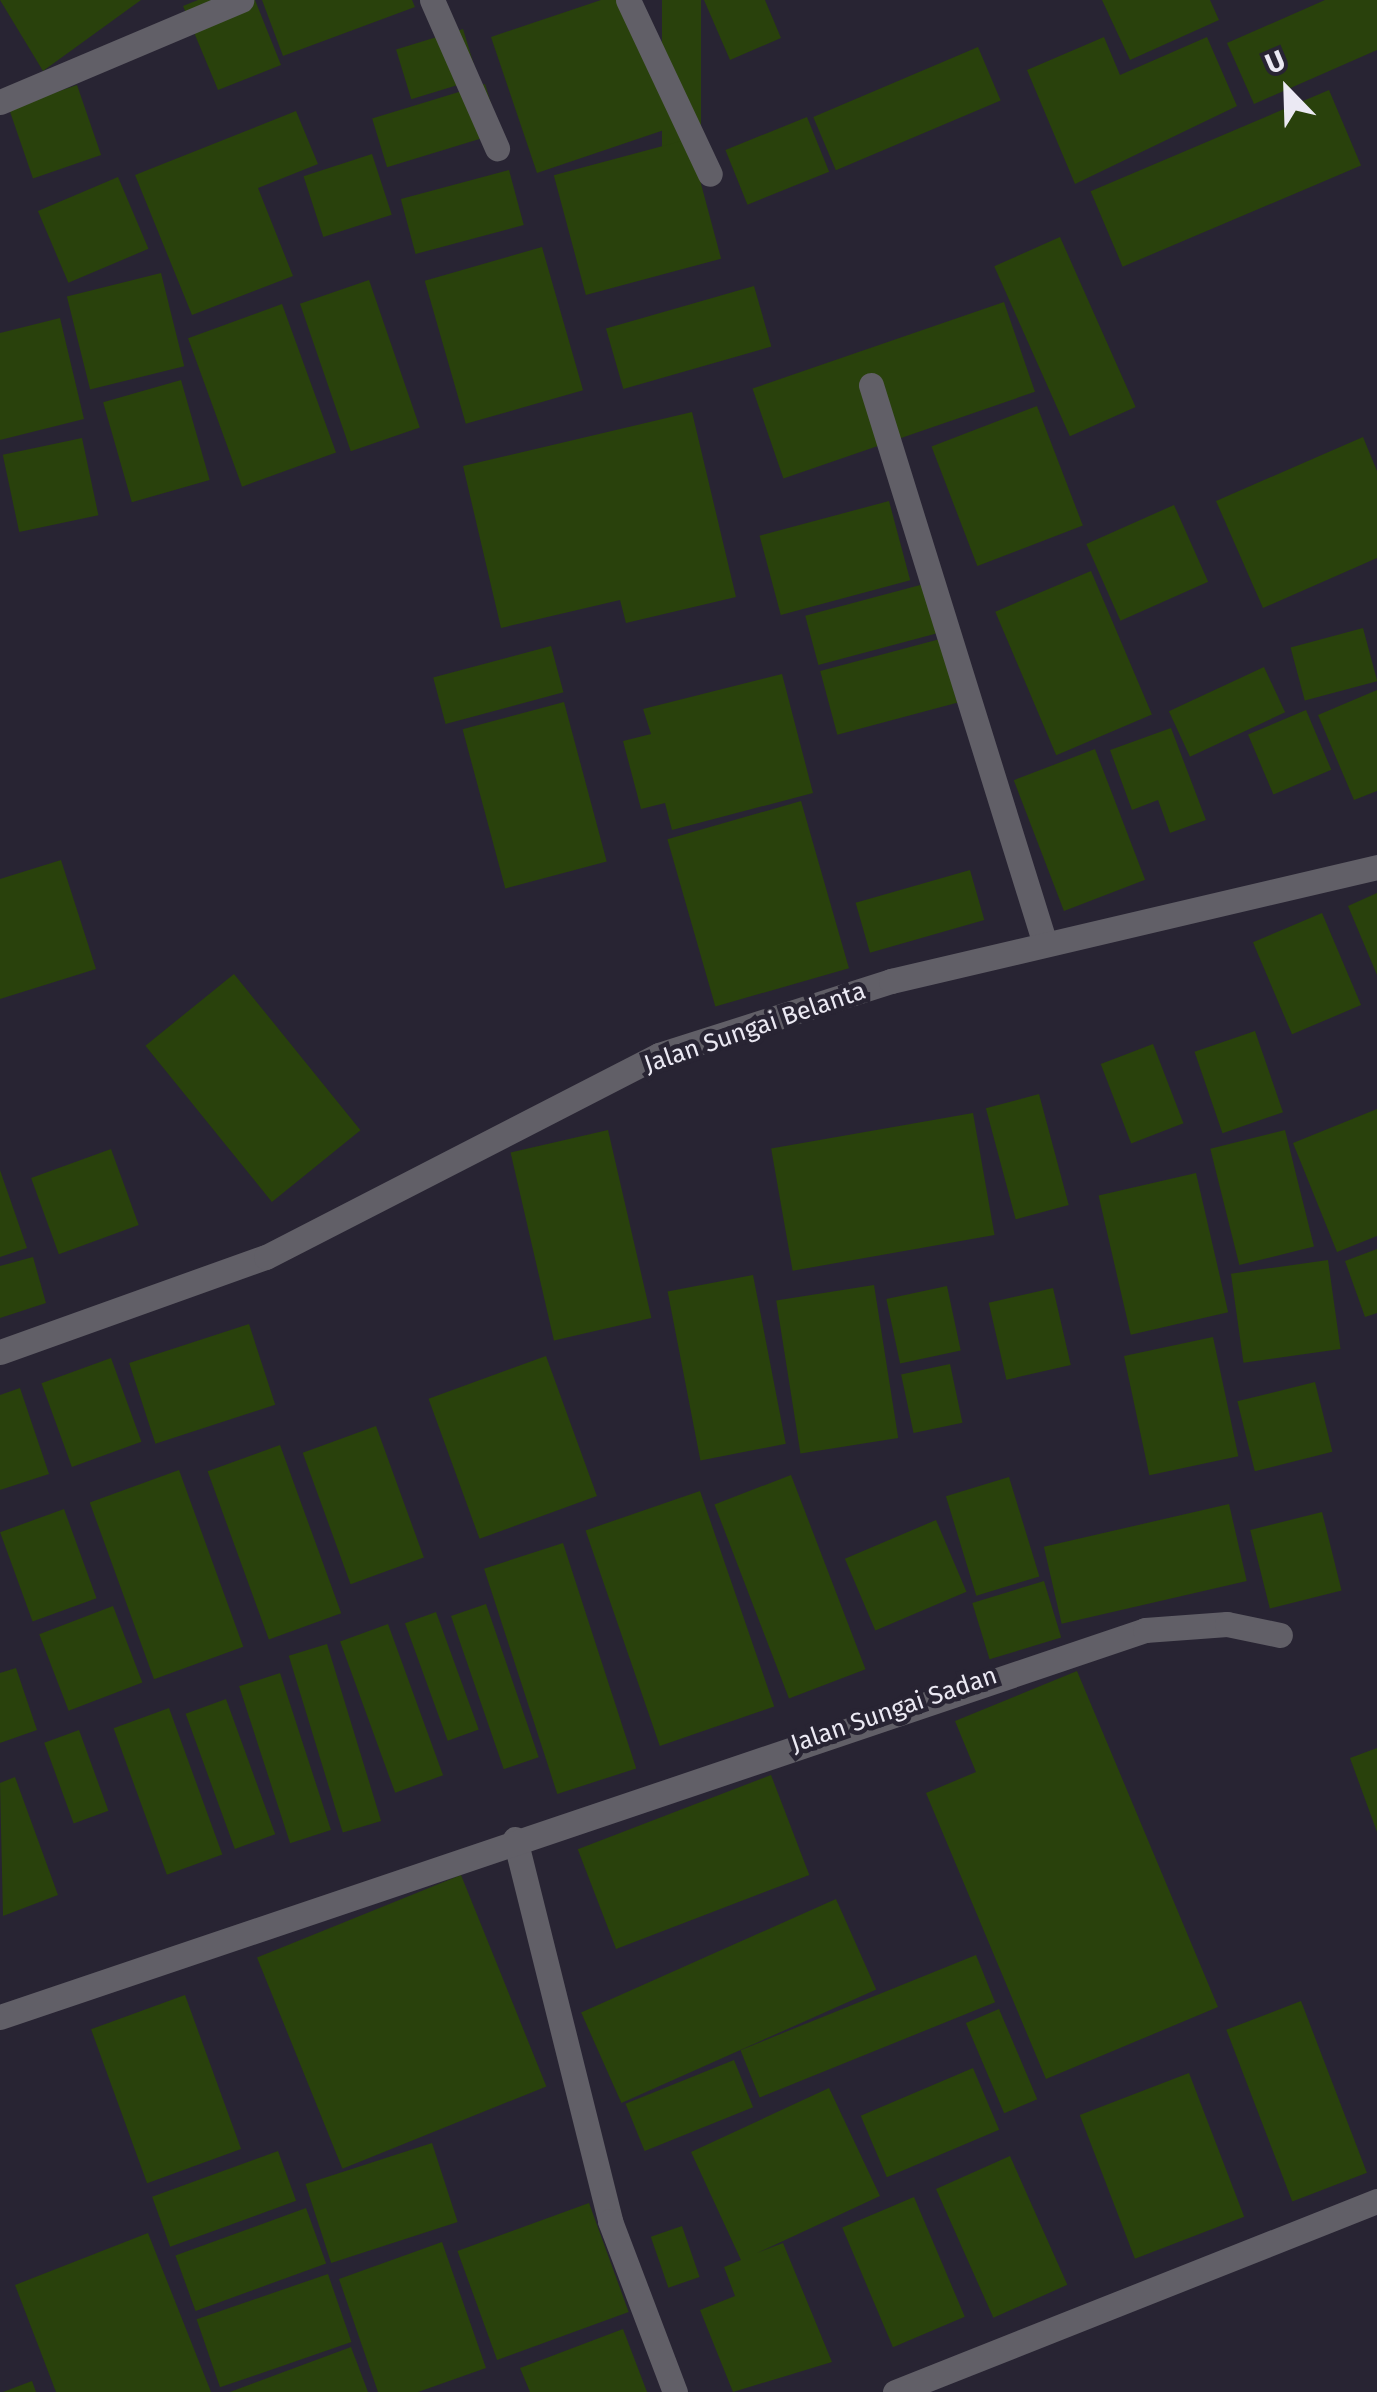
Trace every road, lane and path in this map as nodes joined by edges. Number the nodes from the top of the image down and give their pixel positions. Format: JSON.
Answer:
{"nodes":[{"id":1,"x":241,"y":0,"type":"edge"},
{"id":2,"x":432,"y":0,"type":"edge"},
{"id":3,"x":628,"y":0,"type":"edge"},
{"id":4,"x":0,"y":102,"type":"edge"},
{"id":5,"x":497,"y":148,"type":"dead end"},
{"id":6,"x":710,"y":174,"type":"dead end"},
{"id":7,"x":871,"y":386,"type":"dead end"},
{"id":8,"x":1377,"y":868,"type":"edge"},
{"id":9,"x":1044,"y":944,"type":"junction"},
{"id":10,"x":0,"y":1352,"type":"edge"},
{"id":11,"x":1280,"y":1634,"type":"dead end"},
{"id":12,"x":514,"y":1840,"type":"junction"},
{"id":13,"x":0,"y":2017,"type":"edge"},
{"id":14,"x":1377,"y":2202,"type":"edge"},
{"id":15,"x":675,"y":2392,"type":"edge"},
{"id":16,"x":895,"y":2392,"type":"edge"}],
"edges":[{"from":1,"to":4,"type":"street"},
{"from":2,"to":5,"type":"street"},
{"from":3,"to":6,"type":"street"},
{"from":7,"to":9,"type":"street"},
{"from":8,"to":9,"type":"street","name":"Jalan Sungai Belanta"},
{"from":9,"to":10,"type":"street","name":"Jalan Sungai Belanta"},
{"from":11,"to":12,"type":"street","name":"Jalan Sungai Sadan"},
{"from":12,"to":13,"type":"street","name":"Jalan Sungai Sadan"},
{"from":12,"to":15,"type":"street"},
{"from":14,"to":16,"type":"street"}]}
